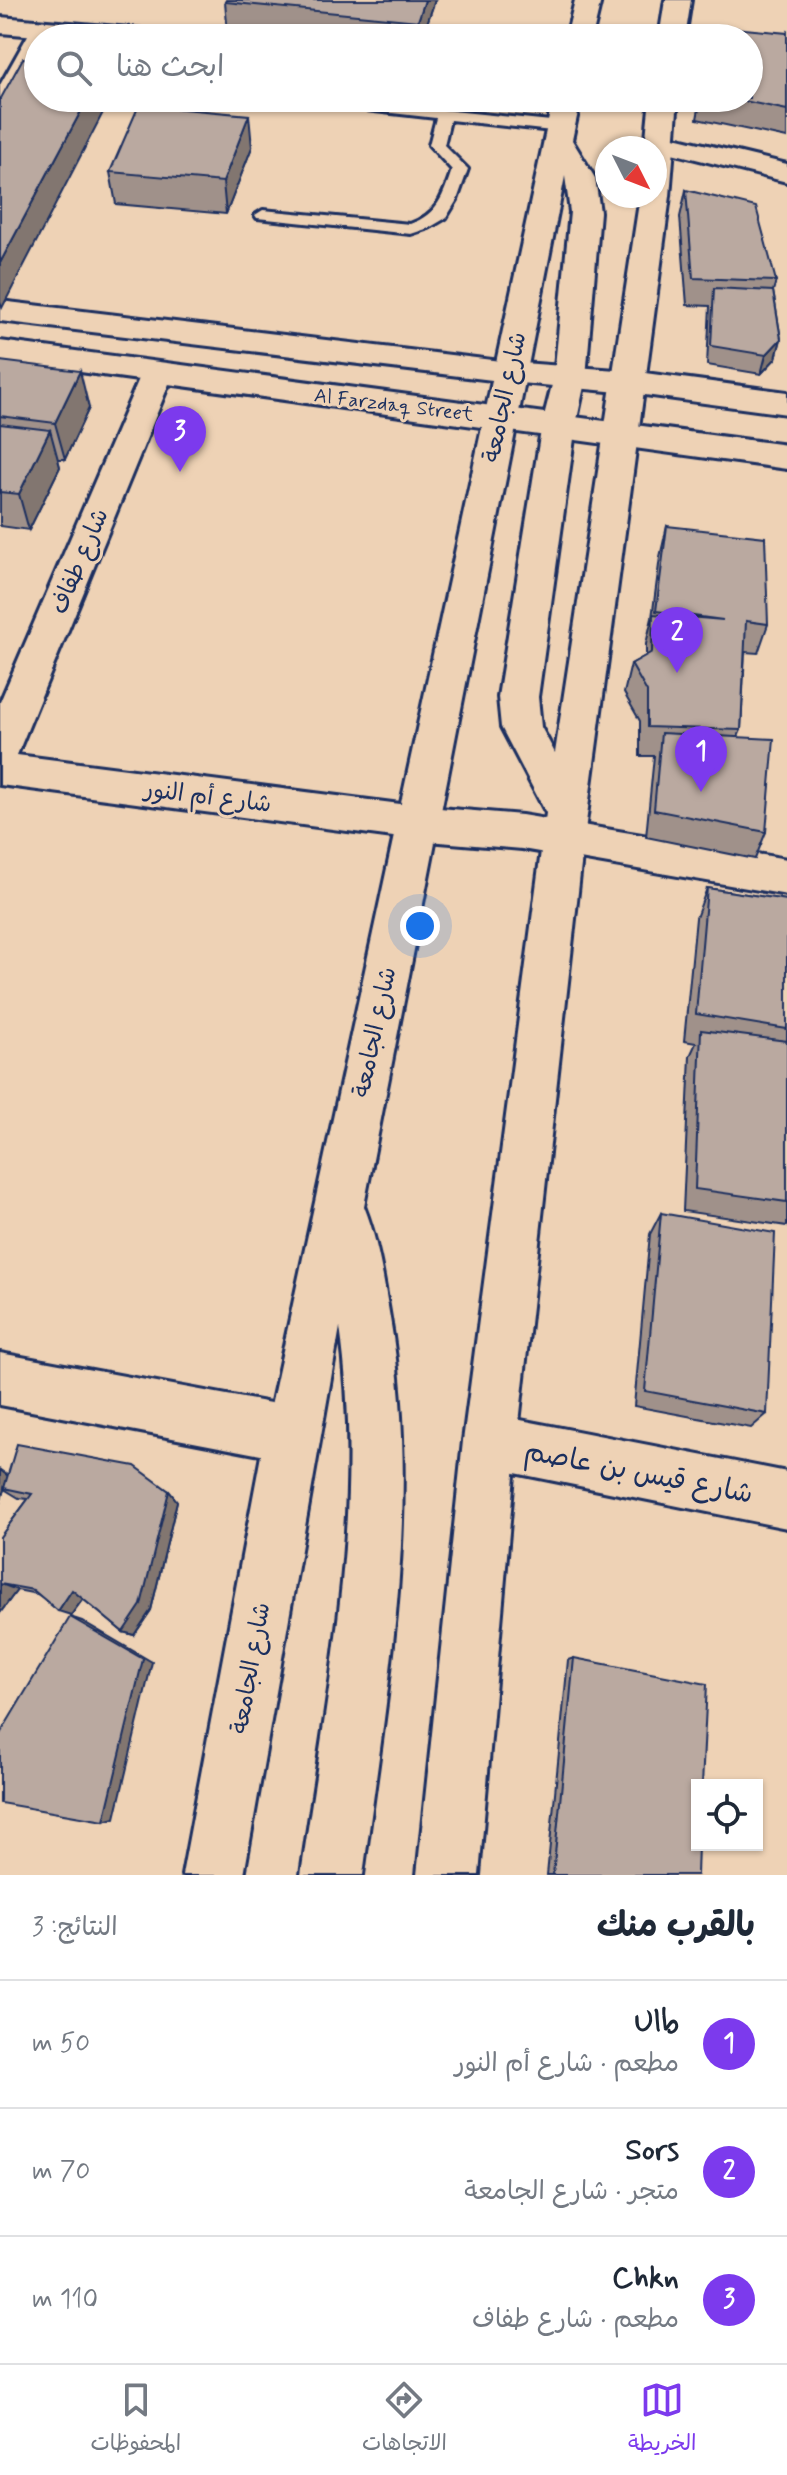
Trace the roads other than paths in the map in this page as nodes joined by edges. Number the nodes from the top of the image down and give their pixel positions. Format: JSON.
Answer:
{"nodes":[{"id":1,"x":588,"y":0,"type":"edge"},
{"id":2,"x":678,"y":0,"type":"edge"},
{"id":3,"x":582,"y":24,"type":"edge"},
{"id":4,"x":674,"y":24,"type":"edge"},
{"id":5,"x":0,"y":25,"type":"edge"},
{"id":6,"x":24,"y":27,"type":"edge"},
{"id":7,"x":24,"y":55,"type":"edge"},
{"id":8,"x":0,"y":98,"type":"edge"},
{"id":9,"x":425,"y":112,"type":"edge"},
{"id":10,"x":445,"y":114,"type":"junction"},
{"id":11,"x":662,"y":118,"type":"edge"},
{"id":12,"x":690,"y":120,"type":"dead end"},
{"id":13,"x":562,"y":122,"type":"edge"},
{"id":14,"x":787,"y":173,"type":"edge"},
{"id":15,"x":653,"y":208,"type":"edge"},
{"id":16,"x":263,"y":215,"type":"dead end"},
{"id":17,"x":0,"y":311,"type":"edge"},
{"id":18,"x":0,"y":351,"type":"edge"},
{"id":19,"x":509,"y":372,"type":"junction"},
{"id":20,"x":157,"y":374,"type":"junction"},
{"id":21,"x":570,"y":377,"type":"junction"},
{"id":22,"x":630,"y":382,"type":"junction"},
{"id":23,"x":787,"y":403,"type":"edge"},
{"id":24,"x":499,"y":417,"type":"junction"},
{"id":25,"x":559,"y":424,"type":"junction"},
{"id":26,"x":619,"y":430,"type":"junction"},
{"id":27,"x":787,"y":457,"type":"edge"},
{"id":28,"x":0,"y":749,"type":"edge"},
{"id":29,"x":0,"y":769,"type":"edge"},
{"id":30,"x":416,"y":823,"type":"junction"},
{"id":31,"x":565,"y":826,"type":"junction"},
{"id":32,"x":787,"y":877,"type":"edge"},
{"id":33,"x":339,"y":1202,"type":"junction"},
{"id":34,"x":0,"y":1379,"type":"edge"},
{"id":35,"x":292,"y":1434,"type":"junction"},
{"id":36,"x":490,"y":1441,"type":"junction"},
{"id":37,"x":787,"y":1500,"type":"edge"},
{"id":38,"x":213,"y":1875,"type":"edge"},
{"id":39,"x":332,"y":1875,"type":"edge"},
{"id":40,"x":448,"y":1875,"type":"edge"}],
"edges":[{"from":1,"to":3,"type":"main road"},
{"from":2,"to":4,"type":"main road"},
{"from":5,"to":6,"type":"main road"},
{"from":7,"to":8,"type":"lane"},
{"from":9,"to":10,"type":"lane"},
{"from":10,"to":13,"type":"lane"},
{"from":10,"to":16,"type":"lane"},
{"from":11,"to":12,"type":"main road"},
{"from":11,"to":14,"type":"main road"},
{"from":13,"to":19,"type":"main road","name":"شارع الجامعة"},
{"from":13,"to":21,"type":"main road"},
{"from":15,"to":22,"type":"main road"},
{"from":17,"to":19,"type":"main road","name":"Al Farzdaq Street"},
{"from":18,"to":20,"type":"main road","name":"Al Farzdaq Street"},
{"from":19,"to":21,"type":"main road","name":"Al Farzdaq Street"},
{"from":19,"to":24,"type":"main road","name":"شارع الجامعة"},
{"from":20,"to":24,"type":"main road","name":"Al Farzdaq Street"},
{"from":20,"to":28,"type":"main road","name":"شارع طفاف"},
{"from":21,"to":22,"type":"main road","name":"Al Farzdaq Street"},
{"from":21,"to":25,"type":"main road"},
{"from":22,"to":23,"type":"main road","name":"Al Farzdaq Street"},
{"from":22,"to":26,"type":"main road"},
{"from":24,"to":25,"type":"main road","name":"Al Farzdaq Street"},
{"from":24,"to":30,"type":"main road","name":"شارع الجامعة"},
{"from":25,"to":26,"type":"main road","name":"Al Farzdaq Street"},
{"from":25,"to":31,"type":"main road"},
{"from":26,"to":27,"type":"main road","name":"Al Farzdaq Street"},
{"from":26,"to":31,"type":"main road"},
{"from":29,"to":30,"type":"main road","name":"شارع أم النور"},
{"from":30,"to":31,"type":"main road","name":"شارع أم النور"},
{"from":30,"to":33,"type":"main road","name":"شارع الجامعة"},
{"from":31,"to":32,"type":"main road"},
{"from":31,"to":36,"type":"main road"},
{"from":33,"to":35,"type":"main road","name":"شارع الجامعة"},
{"from":33,"to":39,"type":"main road"},
{"from":34,"to":35,"type":"main road"},
{"from":35,"to":38,"type":"main road","name":"شارع الجامعة"},
{"from":36,"to":37,"type":"main road","name":"شارع قيس بن عاصم"},
{"from":36,"to":40,"type":"main road"}]}
